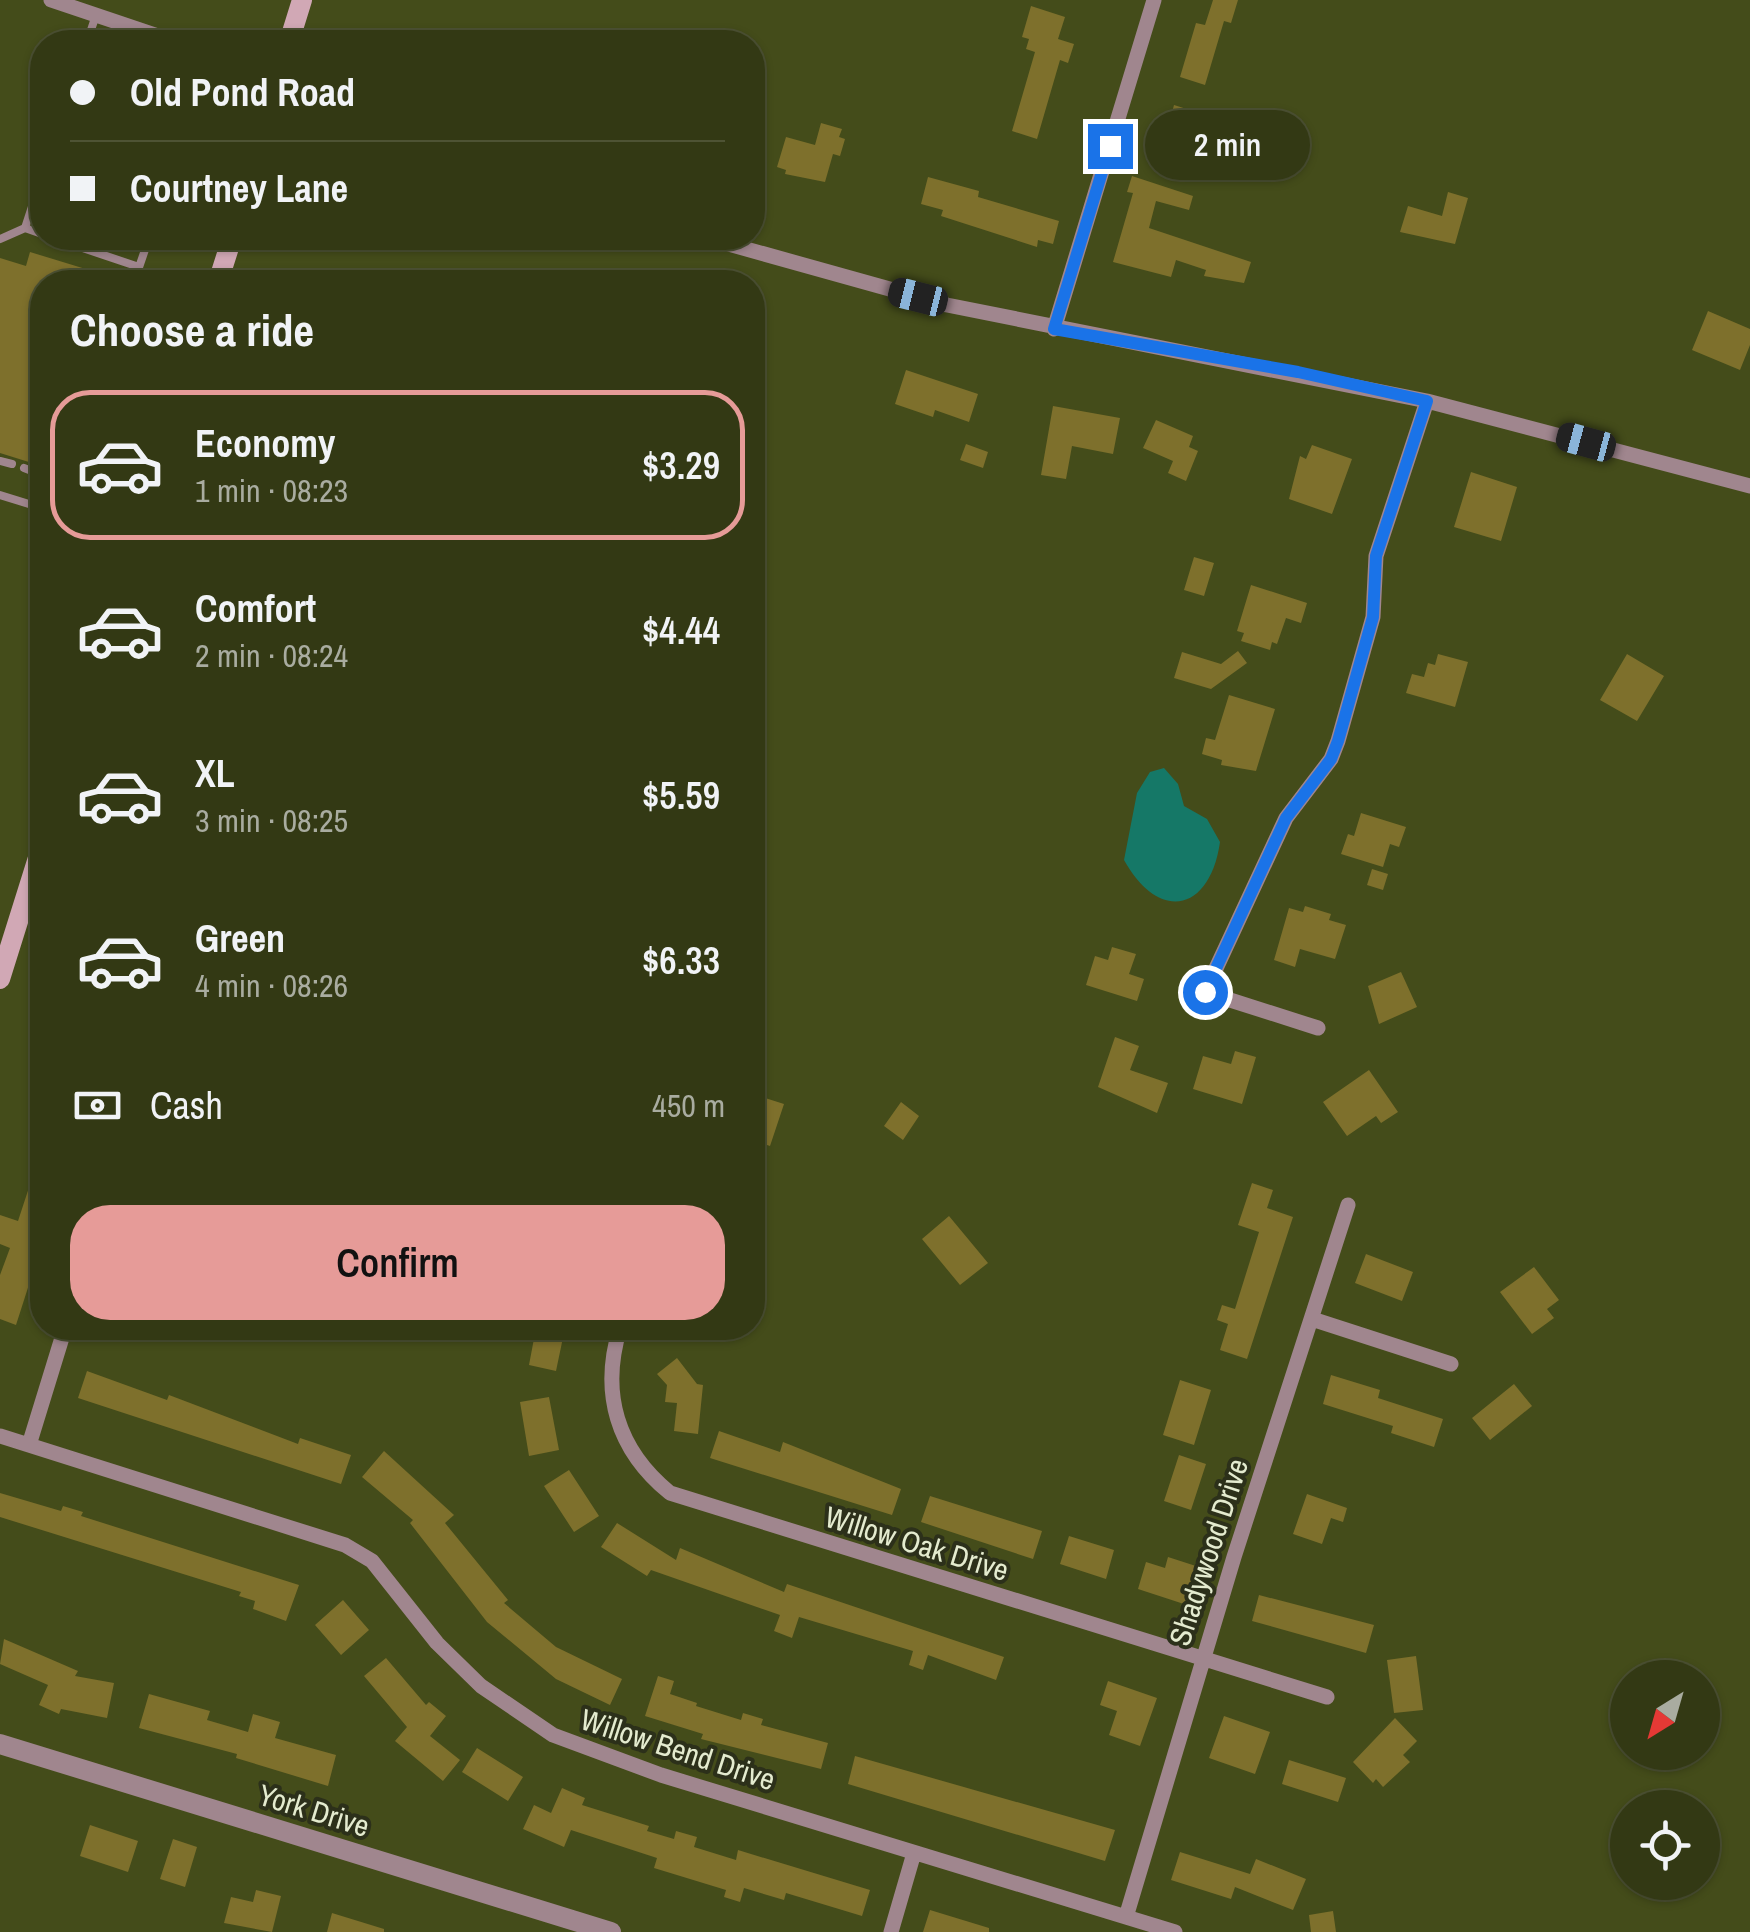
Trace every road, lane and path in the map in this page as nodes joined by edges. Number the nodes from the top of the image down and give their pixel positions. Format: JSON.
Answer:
{"nodes":[{"id":1,"x":51,"y":0,"type":"edge"},
{"id":2,"x":302,"y":0,"type":"edge"},
{"id":3,"x":1154,"y":0,"type":"edge"},
{"id":4,"x":96,"y":15,"type":"junction"},
{"id":5,"x":91,"y":30,"type":"edge"},
{"id":6,"x":140,"y":30,"type":"edge"},
{"id":7,"x":293,"y":30,"type":"edge"},
{"id":8,"x":30,"y":213,"type":"edge"},
{"id":9,"x":25,"y":228,"type":"junction"},
{"id":10,"x":30,"y":230,"type":"edge"},
{"id":11,"x":0,"y":239,"type":"edge"},
{"id":12,"x":89,"y":250,"type":"edge"},
{"id":13,"x":145,"y":250,"type":"edge"},
{"id":14,"x":748,"y":250,"type":"edge"},
{"id":15,"x":139,"y":267,"type":"junction"},
{"id":16,"x":138,"y":270,"type":"edge"},
{"id":17,"x":1054,"y":329,"type":"junction"},
{"id":18,"x":1427,"y":401,"type":"junction"},
{"id":19,"x":0,"y":461,"type":"edge"},
{"id":20,"x":12,"y":464,"type":"dead end"},
{"id":21,"x":24,"y":468,"type":"dead end"},
{"id":22,"x":30,"y":470,"type":"edge"},
{"id":23,"x":1750,"y":486,"type":"edge"},
{"id":24,"x":0,"y":495,"type":"edge"},
{"id":25,"x":30,"y":504,"type":"edge"},
{"id":26,"x":30,"y":884,"type":"edge"},
{"id":27,"x":0,"y":979,"type":"edge"},
{"id":28,"x":1318,"y":1028,"type":"dead end"},
{"id":29,"x":1348,"y":1206,"type":"dead end"},
{"id":30,"x":1312,"y":1319,"type":"junction"},
{"id":31,"x":61,"y":1340,"type":"edge"},
{"id":32,"x":617,"y":1340,"type":"edge"},
{"id":33,"x":1451,"y":1364,"type":"dead end"},
{"id":34,"x":0,"y":1436,"type":"edge"},
{"id":35,"x":30,"y":1445,"type":"junction"},
{"id":36,"x":1203,"y":1658,"type":"junction"},
{"id":37,"x":1327,"y":1697,"type":"dead end"},
{"id":38,"x":0,"y":1744,"type":"edge"},
{"id":39,"x":914,"y":1853,"type":"junction"},
{"id":40,"x":1126,"y":1917,"type":"junction"},
{"id":41,"x":610,"y":1932,"type":"edge"},
{"id":42,"x":891,"y":1932,"type":"edge"},
{"id":43,"x":1175,"y":1932,"type":"edge"}],
"edges":[{"from":1,"to":4,"type":"street"},
{"from":2,"to":7,"type":"main road"},
{"from":3,"to":17,"type":"street"},
{"from":4,"to":5,"type":"lane"},
{"from":4,"to":6,"type":"street"},
{"from":8,"to":9,"type":"lane"},
{"from":9,"to":10,"type":"lane"},
{"from":9,"to":11,"type":"lane"},
{"from":12,"to":15,"type":"lane"},
{"from":13,"to":15,"type":"lane"},
{"from":14,"to":17,"type":"street"},
{"from":15,"to":16,"type":"lane"},
{"from":17,"to":18,"type":"street"},
{"from":18,"to":23,"type":"street"},
{"from":18,"to":28,"type":"street"},
{"from":19,"to":20,"type":"lane"},
{"from":21,"to":22,"type":"lane"},
{"from":24,"to":25,"type":"lane"},
{"from":26,"to":27,"type":"main road"},
{"from":29,"to":30,"type":"street","name":"Shadywood Drive"},
{"from":30,"to":33,"type":"street"},
{"from":30,"to":36,"type":"street","name":"Shadywood Drive"},
{"from":31,"to":35,"type":"street"},
{"from":32,"to":36,"type":"street","name":"Willow Oak Drive"},
{"from":34,"to":35,"type":"street","name":"Willow Bend Drive"},
{"from":35,"to":39,"type":"street","name":"Willow Bend Drive"},
{"from":36,"to":37,"type":"street","name":"Willow Oak Drive"},
{"from":36,"to":40,"type":"street","name":"Shadywood Drive"},
{"from":38,"to":41,"type":"street","name":"York Drive"},
{"from":39,"to":40,"type":"street","name":"Willow Bend Drive"},
{"from":39,"to":42,"type":"street"},
{"from":40,"to":43,"type":"street","name":"Willow Bend Drive"}]}
